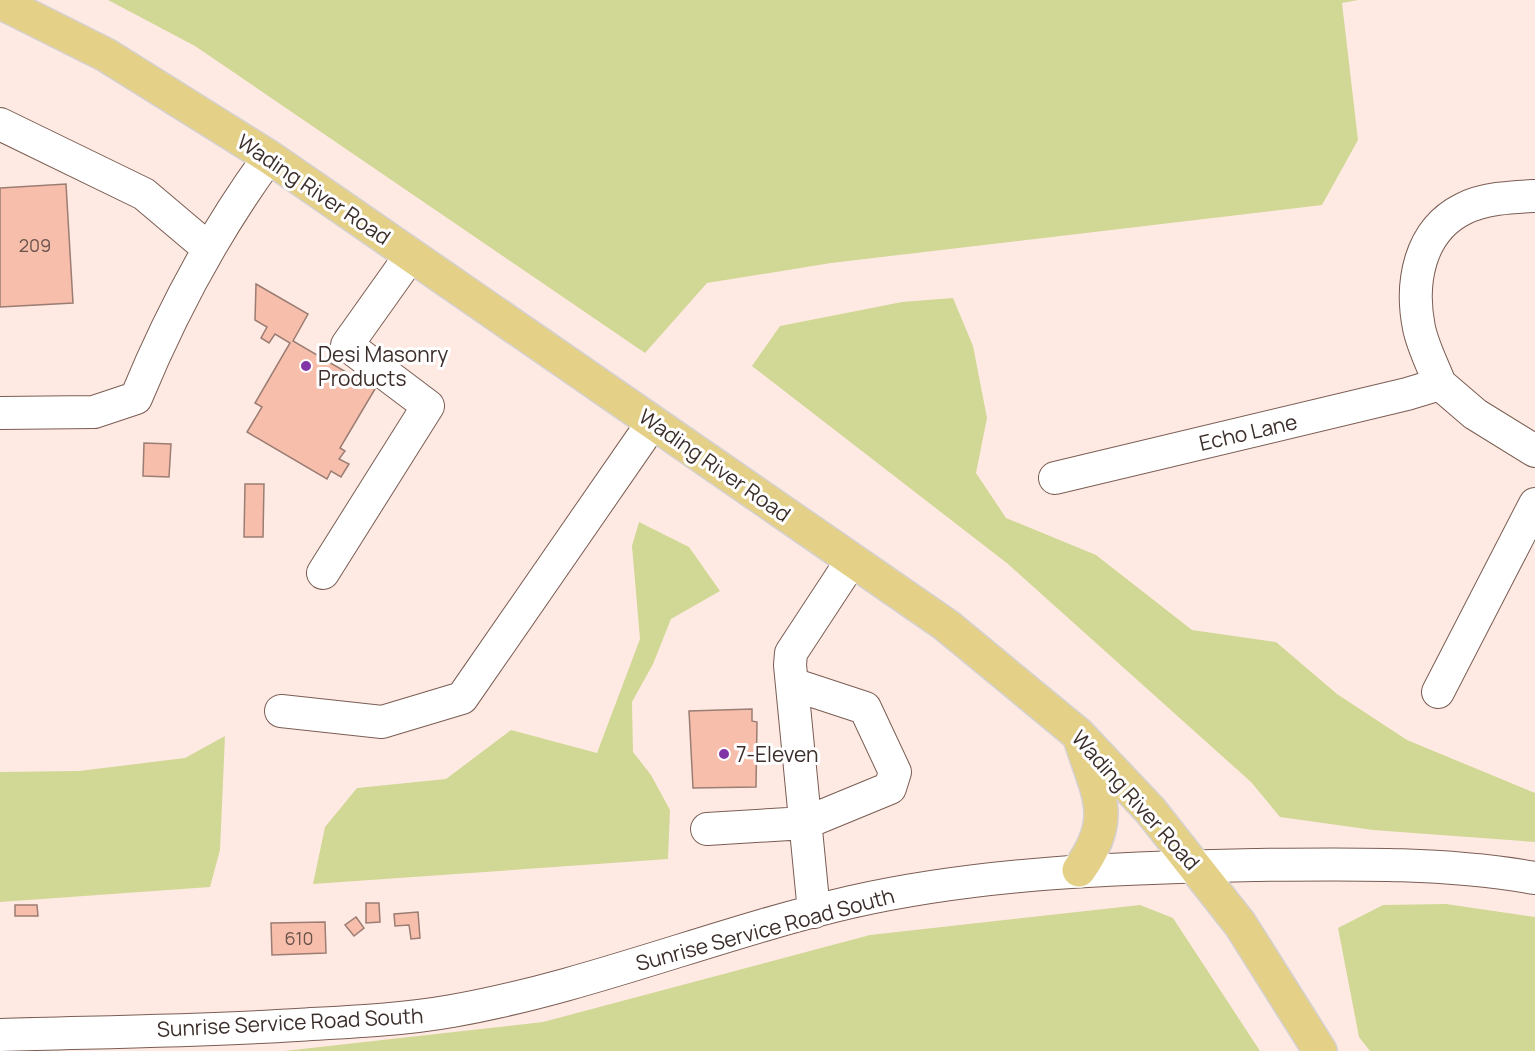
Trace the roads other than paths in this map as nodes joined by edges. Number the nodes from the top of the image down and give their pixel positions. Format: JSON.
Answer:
{"nodes":[{"id":1,"x":0,"y":2,"type":"edge"},
{"id":2,"x":0,"y":124,"type":"edge"},
{"id":3,"x":269,"y":157,"type":"junction"},
{"id":4,"x":1535,"y":196,"type":"edge"},
{"id":5,"x":209,"y":249,"type":"junction"},
{"id":6,"x":411,"y":255,"type":"junction"},
{"id":7,"x":1440,"y":384,"type":"junction"},
{"id":8,"x":0,"y":413,"type":"edge"},
{"id":9,"x":653,"y":422,"type":"junction"},
{"id":10,"x":1535,"y":451,"type":"edge"},
{"id":11,"x":1055,"y":478,"type":"dead end"},
{"id":12,"x":1535,"y":504,"type":"edge"},
{"id":13,"x":852,"y":560,"type":"junction"},
{"id":14,"x":322,"y":573,"type":"dead end"},
{"id":15,"x":792,"y":684,"type":"junction"},
{"id":16,"x":1437,"y":692,"type":"dead end"},
{"id":17,"x":281,"y":711,"type":"dead end"},
{"id":18,"x":1078,"y":734,"type":"junction"},
{"id":19,"x":805,"y":823,"type":"junction"},
{"id":20,"x":707,"y":829,"type":"dead end"},
{"id":21,"x":1197,"y":866,"type":"junction"},
{"id":22,"x":1079,"y":870,"type":"junction"},
{"id":23,"x":1535,"y":878,"type":"edge"},
{"id":24,"x":814,"y":912,"type":"junction"},
{"id":25,"x":0,"y":1035,"type":"edge"},
{"id":26,"x":1319,"y":1049,"type":"edge"}],
"edges":[{"from":1,"to":3,"type":"main road","name":"Wading River Road"},
{"from":2,"to":5,"type":"street"},
{"from":3,"to":5,"type":"street"},
{"from":3,"to":6,"type":"main road","name":"Wading River Road"},
{"from":4,"to":7,"type":"street"},
{"from":5,"to":8,"type":"street"},
{"from":6,"to":9,"type":"main road","name":"Wading River Road"},
{"from":6,"to":14,"type":"street"},
{"from":7,"to":10,"type":"street"},
{"from":7,"to":11,"type":"street","name":"Echo Lane"},
{"from":9,"to":13,"type":"main road","name":"Wading River Road"},
{"from":9,"to":17,"type":"street"},
{"from":12,"to":16,"type":"street"},
{"from":13,"to":15,"type":"street"},
{"from":13,"to":18,"type":"main road","name":"Wading River Road"},
{"from":15,"to":19,"type":"street"},
{"from":15,"to":19,"type":"street"},
{"from":18,"to":21,"type":"main road","name":"Wading River Road"},
{"from":18,"to":22,"type":"main road"},
{"from":19,"to":20,"type":"street"},
{"from":19,"to":24,"type":"street"},
{"from":21,"to":22,"type":"street","name":"Sunrise Service Road South"},
{"from":21,"to":23,"type":"street","name":"Sunrise Service Road South"},
{"from":21,"to":26,"type":"main road","name":"Wading River Road"},
{"from":22,"to":24,"type":"street","name":"Sunrise Service Road South"},
{"from":24,"to":25,"type":"street","name":"Sunrise Service Road South"}]}
